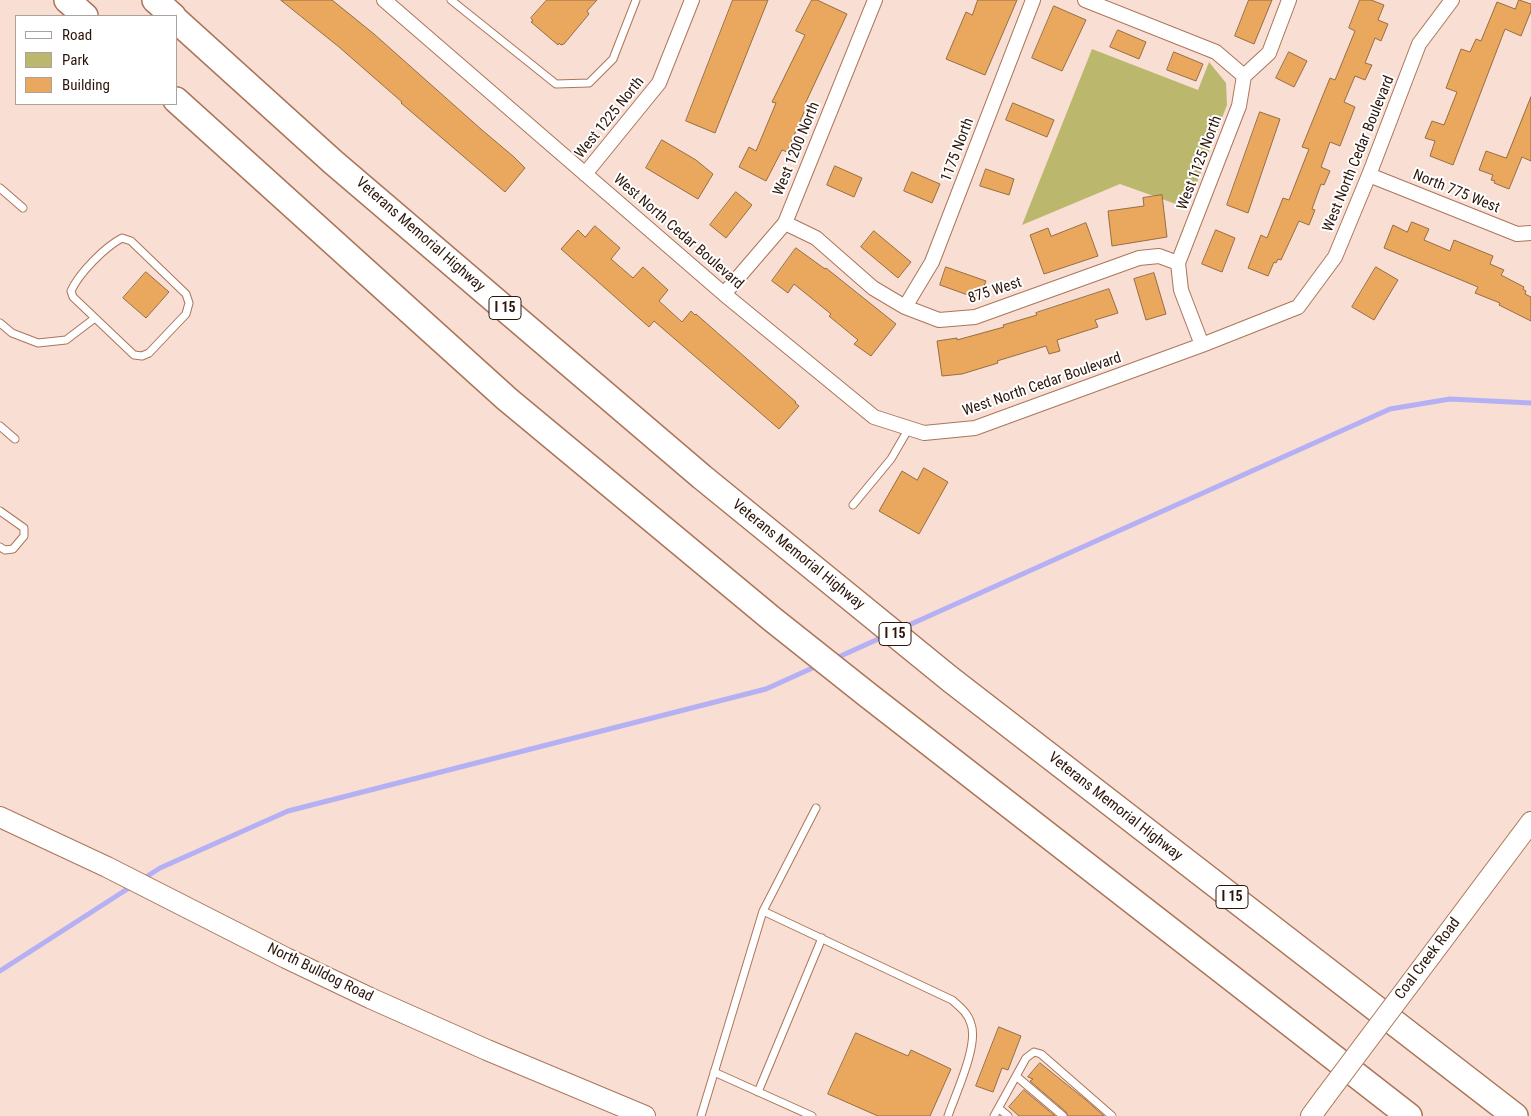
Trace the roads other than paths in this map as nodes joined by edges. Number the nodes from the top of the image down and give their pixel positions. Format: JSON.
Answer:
{"nodes":[{"id":1,"x":68,"y":0,"type":"edge"},
{"id":2,"x":155,"y":0,"type":"edge"},
{"id":3,"x":384,"y":0,"type":"edge"},
{"id":4,"x":451,"y":0,"type":"edge"},
{"id":5,"x":636,"y":0,"type":"edge"},
{"id":6,"x":692,"y":0,"type":"edge"},
{"id":7,"x":874,"y":0,"type":"edge"},
{"id":8,"x":1033,"y":0,"type":"edge"},
{"id":9,"x":1085,"y":0,"type":"edge"},
{"id":10,"x":1289,"y":0,"type":"edge"},
{"id":11,"x":1452,"y":0,"type":"edge"},
{"id":12,"x":84,"y":15,"type":"edge"},
{"id":13,"x":172,"y":15,"type":"edge"},
{"id":14,"x":178,"y":22,"type":"edge"},
{"id":15,"x":1244,"y":76,"type":"junction"},
{"id":16,"x":178,"y":102,"type":"edge"},
{"id":17,"x":585,"y":174,"type":"junction"},
{"id":18,"x":1369,"y":175,"type":"junction"},
{"id":19,"x":0,"y":188,"type":"edge"},
{"id":20,"x":23,"y":208,"type":"dead end"},
{"id":21,"x":786,"y":223,"type":"junction"},
{"id":22,"x":1531,"y":232,"type":"edge"},
{"id":23,"x":1178,"y":263,"type":"junction"},
{"id":24,"x":724,"y":294,"type":"junction"},
{"id":25,"x":905,"y":307,"type":"junction"},
{"id":26,"x":95,"y":318,"type":"junction"},
{"id":27,"x":0,"y":323,"type":"edge"},
{"id":28,"x":1202,"y":345,"type":"junction"},
{"id":29,"x":0,"y":426,"type":"edge"},
{"id":30,"x":909,"y":428,"type":"junction"},
{"id":31,"x":15,"y":439,"type":"dead end"},
{"id":32,"x":853,"y":505,"type":"dead end"},
{"id":33,"x":0,"y":511,"type":"edge"},
{"id":34,"x":0,"y":547,"type":"edge"},
{"id":35,"x":816,"y":808,"type":"dead end"},
{"id":36,"x":0,"y":817,"type":"edge"},
{"id":37,"x":1531,"y":822,"type":"edge"},
{"id":38,"x":763,"y":911,"type":"junction"},
{"id":39,"x":822,"y":938,"type":"junction"},
{"id":40,"x":714,"y":1072,"type":"junction"},
{"id":41,"x":1016,"y":1076,"type":"junction"},
{"id":42,"x":758,"y":1092,"type":"junction"},
{"id":43,"x":996,"y":1113,"type":"edge"},
{"id":44,"x":645,"y":1116,"type":"edge"},
{"id":45,"x":701,"y":1116,"type":"edge"},
{"id":46,"x":812,"y":1116,"type":"edge"},
{"id":47,"x":948,"y":1116,"type":"edge"},
{"id":48,"x":1008,"y":1116,"type":"edge"},
{"id":49,"x":1063,"y":1116,"type":"edge"},
{"id":50,"x":1112,"y":1116,"type":"edge"},
{"id":51,"x":1311,"y":1116,"type":"edge"},
{"id":52,"x":1409,"y":1116,"type":"edge"},
{"id":53,"x":1514,"y":1116,"type":"edge"}],
"edges":[{"from":1,"to":12,"type":"highway"},
{"from":2,"to":13,"type":"highway"},
{"from":3,"to":17,"type":"street","name":"West North Cedar Boulevard"},
{"from":4,"to":5,"type":"lane"},
{"from":6,"to":17,"type":"street","name":"West 1225 North"},
{"from":7,"to":21,"type":"street","name":"West 1200 North"},
{"from":8,"to":25,"type":"street","name":"1175 North"},
{"from":9,"to":15,"type":"street"},
{"from":10,"to":15,"type":"street"},
{"from":11,"to":18,"type":"street","name":"West North Cedar Boulevard"},
{"from":14,"to":53,"type":"highway","name":"Veterans Memorial Highway","number":"I 15"},
{"from":15,"to":23,"type":"street","name":"West 1125 North"},
{"from":16,"to":52,"type":"highway"},
{"from":17,"to":24,"type":"street","name":"West North Cedar Boulevard"},
{"from":18,"to":22,"type":"street","name":"North 775 West"},
{"from":18,"to":28,"type":"street","name":"West North Cedar Boulevard"},
{"from":19,"to":20,"type":"lane"},
{"from":21,"to":24,"type":"street","name":"West 1200 North"},
{"from":21,"to":25,"type":"street","name":"875 West"},
{"from":23,"to":25,"type":"street","name":"875 West"},
{"from":23,"to":28,"type":"street","name":"West 1125 North"},
{"from":24,"to":30,"type":"street","name":"West North Cedar Boulevard"},
{"from":26,"to":26,"type":"lane"},
{"from":26,"to":27,"type":"lane"},
{"from":28,"to":30,"type":"street","name":"West North Cedar Boulevard"},
{"from":29,"to":31,"type":"lane"},
{"from":30,"to":32,"type":"lane"},
{"from":33,"to":34,"type":"lane"},
{"from":35,"to":38,"type":"lane"},
{"from":36,"to":44,"type":"street","name":"North Bulldog Road"},
{"from":37,"to":51,"type":"street","name":"Coal Creek Road","bridge":true},
{"from":38,"to":39,"type":"lane"},
{"from":38,"to":40,"type":"lane"},
{"from":39,"to":42,"type":"lane"},
{"from":39,"to":47,"type":"lane"},
{"from":40,"to":42,"type":"lane"},
{"from":40,"to":45,"type":"lane"},
{"from":41,"to":43,"type":"lane"},
{"from":41,"to":49,"type":"lane"},
{"from":41,"to":50,"type":"lane"},
{"from":42,"to":46,"type":"lane"},
{"from":43,"to":48,"type":"lane"}]}
